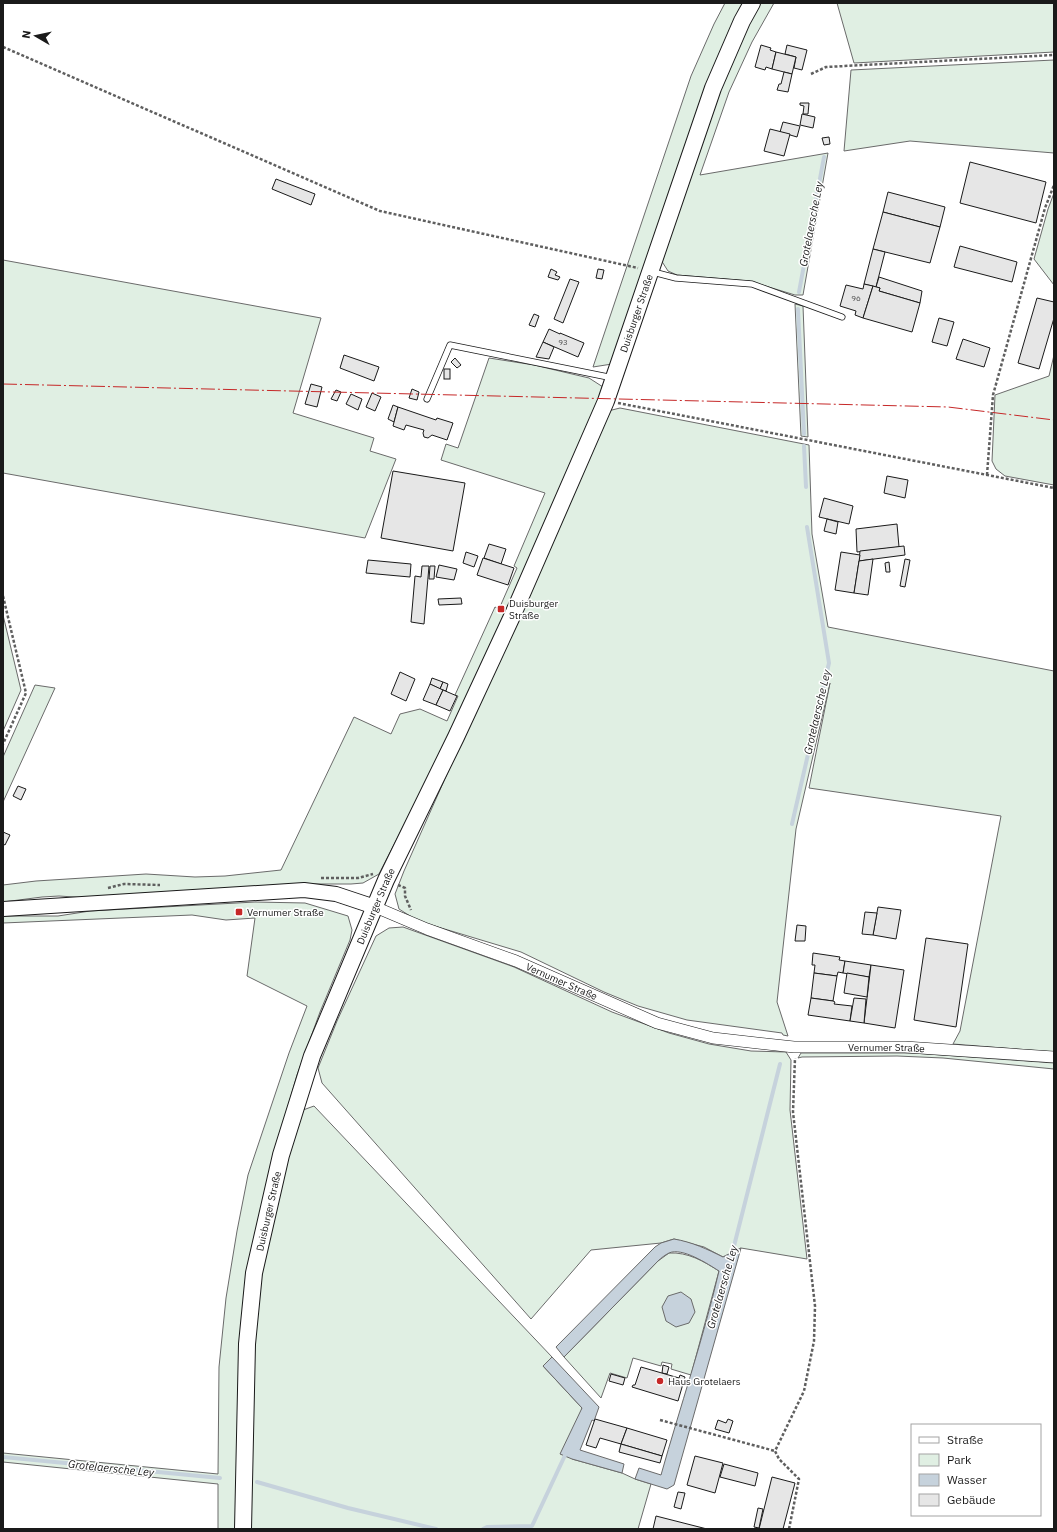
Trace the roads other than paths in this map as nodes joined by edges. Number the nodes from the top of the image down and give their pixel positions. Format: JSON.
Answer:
{"nodes":[{"id":1,"x":752,"y":3,"type":"edge"},
{"id":2,"x":642,"y":271,"type":"junction"},
{"id":3,"x":842,"y":317,"type":"dead end"},
{"id":4,"x":614,"y":378,"type":"junction"},
{"id":5,"x":427,"y":399,"type":"dead end"},
{"id":6,"x":375,"y":907,"type":"junction"},
{"id":7,"x":3,"y":909,"type":"edge"},
{"id":8,"x":1054,"y":1057,"type":"edge"},
{"id":9,"x":243,"y":1529,"type":"edge"}],
"edges":[{"from":1,"to":2,"type":"main road","name":"Duisburger Straße"},
{"from":2,"to":3,"type":"lane"},
{"from":2,"to":4,"type":"main road","name":"Duisburger Straße"},
{"from":4,"to":5,"type":"lane"},
{"from":4,"to":6,"type":"main road","name":"Duisburger Straße"},
{"from":6,"to":7,"type":"street","name":"Vernumer Straße"},
{"from":6,"to":8,"type":"street","name":"Vernumer Straße"},
{"from":6,"to":9,"type":"main road","name":"Duisburger Straße"}]}
